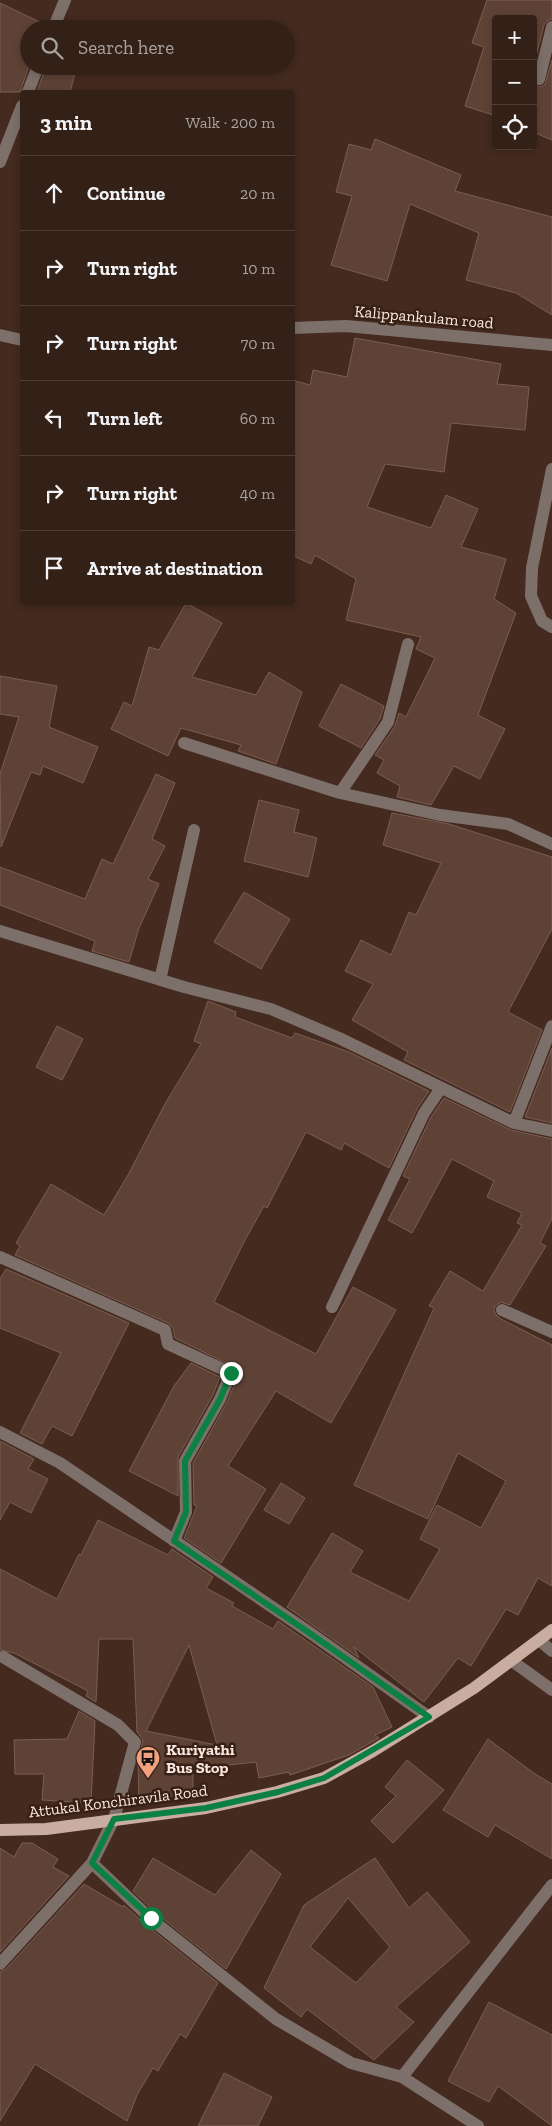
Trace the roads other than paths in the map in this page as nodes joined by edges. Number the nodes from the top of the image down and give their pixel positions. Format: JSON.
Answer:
{"nodes":[{"id":1,"x":65,"y":0,"type":"edge"},
{"id":2,"x":57,"y":20,"type":"edge"},
{"id":3,"x":552,"y":27,"type":"edge"},
{"id":4,"x":35,"y":75,"type":"edge"},
{"id":5,"x":539,"y":79,"type":"dead end"},
{"id":6,"x":29,"y":90,"type":"edge"},
{"id":7,"x":20,"y":111,"type":"edge"},
{"id":8,"x":0,"y":162,"type":"edge"},
{"id":9,"x":295,"y":328,"type":"edge"},
{"id":10,"x":0,"y":335,"type":"edge"},
{"id":11,"x":20,"y":340,"type":"edge"},
{"id":12,"x":552,"y":345,"type":"edge"},
{"id":13,"x":552,"y":469,"type":"edge"},
{"id":14,"x":552,"y":627,"type":"edge"},
{"id":15,"x":408,"y":644,"type":"dead end"},
{"id":16,"x":184,"y":743,"type":"dead end"},
{"id":17,"x":340,"y":793,"type":"junction"},
{"id":18,"x":194,"y":830,"type":"dead end"},
{"id":19,"x":552,"y":844,"type":"edge"},
{"id":20,"x":0,"y":931,"type":"edge"},
{"id":21,"x":160,"y":980,"type":"junction"},
{"id":22,"x":552,"y":1026,"type":"edge"},
{"id":23,"x":441,"y":1088,"type":"junction"},
{"id":24,"x":514,"y":1123,"type":"junction"},
{"id":25,"x":552,"y":1131,"type":"edge"},
{"id":26,"x":0,"y":1257,"type":"edge"},
{"id":27,"x":332,"y":1307,"type":"dead end"},
{"id":28,"x":502,"y":1310,"type":"dead end"},
{"id":29,"x":552,"y":1332,"type":"edge"},
{"id":30,"x":0,"y":1432,"type":"edge"},
{"id":31,"x":174,"y":1541,"type":"junction"},
{"id":32,"x":552,"y":1630,"type":"edge"},
{"id":33,"x":540,"y":1641,"type":"junction"},
{"id":34,"x":552,"y":1650,"type":"edge"},
{"id":35,"x":3,"y":1657,"type":"dead end"},
{"id":36,"x":512,"y":1661,"type":"junction"},
{"id":37,"x":552,"y":1690,"type":"edge"},
{"id":38,"x":429,"y":1717,"type":"junction"},
{"id":39,"x":114,"y":1819,"type":"junction"},
{"id":40,"x":0,"y":1830,"type":"edge"},
{"id":41,"x":92,"y":1863,"type":"junction"},
{"id":42,"x":552,"y":1885,"type":"edge"},
{"id":43,"x":0,"y":1964,"type":"edge"},
{"id":44,"x":402,"y":2077,"type":"junction"},
{"id":45,"x":478,"y":2126,"type":"edge"}],
"edges":[{"from":1,"to":2,"type":"street"},
{"from":3,"to":5,"type":"street"},
{"from":4,"to":6,"type":"street"},
{"from":7,"to":8,"type":"street"},
{"from":9,"to":12,"type":"street","name":"Kalippankulam road"},
{"from":10,"to":11,"type":"street"},
{"from":13,"to":14,"type":"street"},
{"from":15,"to":17,"type":"street"},
{"from":16,"to":17,"type":"street"},
{"from":17,"to":19,"type":"street"},
{"from":18,"to":21,"type":"street"},
{"from":20,"to":21,"type":"street"},
{"from":21,"to":23,"type":"street"},
{"from":22,"to":24,"type":"street"},
{"from":23,"to":24,"type":"street"},
{"from":23,"to":27,"type":"street"},
{"from":24,"to":25,"type":"street"},
{"from":26,"to":31,"type":"street"},
{"from":28,"to":29,"type":"street"},
{"from":30,"to":31,"type":"street"},
{"from":31,"to":38,"type":"street"},
{"from":32,"to":33,"type":"main road","name":"Attukal Konchiravila Road"},
{"from":33,"to":34,"type":"street"},
{"from":33,"to":36,"type":"main road","name":"Attukal Konchiravila Road"},
{"from":35,"to":39,"type":"street"},
{"from":36,"to":37,"type":"street"},
{"from":36,"to":38,"type":"main road","name":"Attukal Konchiravila Road"},
{"from":38,"to":39,"type":"main road","name":"Attukal Konchiravila Road"},
{"from":39,"to":40,"type":"main road","name":"Attukal Konchiravila Road"},
{"from":39,"to":41,"type":"street"},
{"from":41,"to":43,"type":"street"},
{"from":41,"to":44,"type":"street"},
{"from":42,"to":44,"type":"street"},
{"from":44,"to":45,"type":"street"}]}
